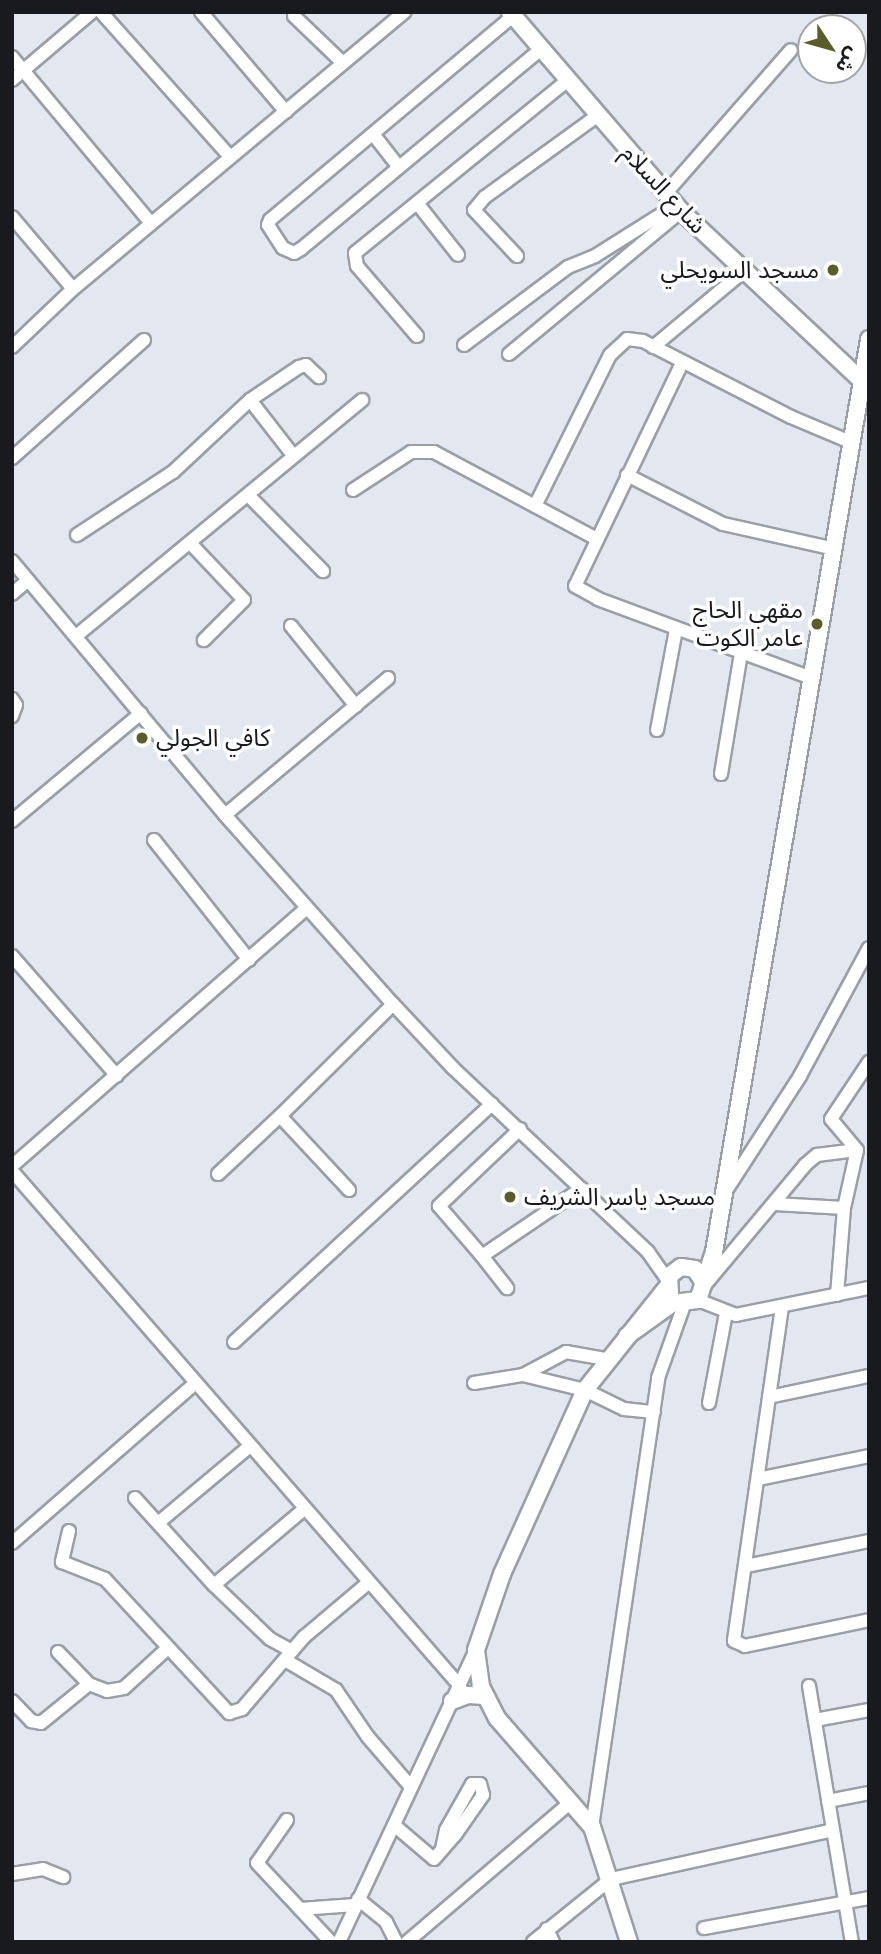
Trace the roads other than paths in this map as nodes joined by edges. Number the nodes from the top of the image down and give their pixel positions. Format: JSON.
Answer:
{"nodes":[{"id":1,"x":92,"y":12,"type":"edge"},
{"id":2,"x":102,"y":12,"type":"edge"},
{"id":3,"x":201,"y":12,"type":"edge"},
{"id":4,"x":404,"y":12,"type":"edge"},
{"id":5,"x":511,"y":14,"type":"edge"},
{"id":6,"x":294,"y":16,"type":"dead end"},
{"id":7,"x":541,"y":49,"type":"junction"},
{"id":8,"x":791,"y":50,"type":"dead end"},
{"id":9,"x":12,"y":57,"type":"edge"},
{"id":10,"x":343,"y":63,"type":"junction"},
{"id":11,"x":23,"y":70,"type":"junction"},
{"id":12,"x":12,"y":80,"type":"edge"},
{"id":13,"x":568,"y":81,"type":"junction"},
{"id":14,"x":286,"y":111,"type":"junction"},
{"id":15,"x":597,"y":116,"type":"junction"},
{"id":16,"x":373,"y":134,"type":"junction"},
{"id":17,"x":230,"y":157,"type":"junction"},
{"id":18,"x":398,"y":166,"type":"junction"},
{"id":19,"x":417,"y":203,"type":"junction"},
{"id":20,"x":674,"y":203,"type":"junction"},
{"id":21,"x":12,"y":218,"type":"edge"},
{"id":22,"x":151,"y":223,"type":"junction"},
{"id":23,"x":458,"y":255,"type":"dead end"},
{"id":24,"x":517,"y":256,"type":"dead end"},
{"id":25,"x":745,"y":271,"type":"junction"},
{"id":26,"x":74,"y":289,"type":"junction"},
{"id":27,"x":417,"y":336,"type":"dead end"},
{"id":28,"x":869,"y":339,"type":"edge"},
{"id":29,"x":144,"y":340,"type":"dead end"},
{"id":30,"x":464,"y":345,"type":"dead end"},
{"id":31,"x":12,"y":347,"type":"edge"},
{"id":32,"x":653,"y":347,"type":"junction"},
{"id":33,"x":509,"y":354,"type":"dead end"},
{"id":34,"x":682,"y":363,"type":"junction"},
{"id":35,"x":319,"y":377,"type":"dead end"},
{"id":36,"x":863,"y":382,"type":"junction"},
{"id":37,"x":250,"y":400,"type":"junction"},
{"id":38,"x":362,"y":400,"type":"dead end"},
{"id":39,"x":853,"y":443,"type":"junction"},
{"id":40,"x":292,"y":454,"type":"junction"},
{"id":41,"x":12,"y":458,"type":"edge"},
{"id":42,"x":627,"y":475,"type":"junction"},
{"id":43,"x":353,"y":490,"type":"dead end"},
{"id":44,"x":248,"y":495,"type":"junction"},
{"id":45,"x":535,"y":506,"type":"junction"},
{"id":46,"x":78,"y":535,"type":"dead end"},
{"id":47,"x":595,"y":538,"type":"junction"},
{"id":48,"x":191,"y":544,"type":"junction"},
{"id":49,"x":835,"y":549,"type":"junction"},
{"id":50,"x":12,"y":561,"type":"edge"},
{"id":51,"x":323,"y":571,"type":"dead end"},
{"id":52,"x":28,"y":580,"type":"junction"},
{"id":53,"x":12,"y":594,"type":"edge"},
{"id":54,"x":291,"y":626,"type":"dead end"},
{"id":55,"x":676,"y":629,"type":"junction"},
{"id":56,"x":76,"y":636,"type":"junction"},
{"id":57,"x":204,"y":640,"type":"dead end"},
{"id":58,"x":741,"y":653,"type":"junction"},
{"id":59,"x":388,"y":678,"type":"dead end"},
{"id":60,"x":812,"y":678,"type":"junction"},
{"id":61,"x":12,"y":699,"type":"edge"},
{"id":62,"x":356,"y":706,"type":"junction"},
{"id":63,"x":141,"y":713,"type":"junction"},
{"id":64,"x":12,"y":716,"type":"edge"},
{"id":65,"x":657,"y":730,"type":"dead end"},
{"id":66,"x":721,"y":774,"type":"dead end"},
{"id":67,"x":225,"y":815,"type":"junction"},
{"id":68,"x":12,"y":821,"type":"edge"},
{"id":69,"x":154,"y":840,"type":"dead end"},
{"id":70,"x":306,"y":909,"type":"junction"},
{"id":71,"x":869,"y":948,"type":"edge"},
{"id":72,"x":12,"y":956,"type":"edge"},
{"id":73,"x":249,"y":960,"type":"junction"},
{"id":74,"x":393,"y":1004,"type":"junction"},
{"id":75,"x":869,"y":1062,"type":"edge"},
{"id":76,"x":117,"y":1076,"type":"junction"},
{"id":77,"x":492,"y":1104,"type":"junction"},
{"id":78,"x":280,"y":1116,"type":"junction"},
{"id":79,"x":520,"y":1129,"type":"junction"},
{"id":80,"x":857,"y":1150,"type":"junction"},
{"id":81,"x":12,"y":1168,"type":"edge"},
{"id":82,"x":218,"y":1174,"type":"dead end"},
{"id":83,"x":581,"y":1189,"type":"junction"},
{"id":84,"x":727,"y":1189,"type":"junction"},
{"id":85,"x":349,"y":1190,"type":"dead end"},
{"id":86,"x":775,"y":1204,"type":"junction"},
{"id":87,"x":844,"y":1208,"type":"junction"},
{"id":88,"x":719,"y":1231,"type":"junction"},
{"id":89,"x":648,"y":1251,"type":"junction"},
{"id":90,"x":482,"y":1256,"type":"junction"},
{"id":91,"x":683,"y":1266,"type":"junction"},
{"id":92,"x":668,"y":1284,"type":"junction"},
{"id":93,"x":507,"y":1288,"type":"dead end"},
{"id":94,"x":869,"y":1289,"type":"edge"},
{"id":95,"x":694,"y":1294,"type":"junction"},
{"id":96,"x":837,"y":1295,"type":"junction"},
{"id":97,"x":782,"y":1307,"type":"junction"},
{"id":98,"x":726,"y":1313,"type":"junction"},
{"id":99,"x":627,"y":1336,"type":"junction"},
{"id":100,"x":234,"y":1342,"type":"dead end"},
{"id":101,"x":606,"y":1359,"type":"junction"},
{"id":102,"x":523,"y":1375,"type":"junction"},
{"id":103,"x":869,"y":1376,"type":"edge"},
{"id":104,"x":474,"y":1383,"type":"dead end"},
{"id":105,"x":194,"y":1384,"type":"junction"},
{"id":106,"x":585,"y":1390,"type":"junction"},
{"id":107,"x":769,"y":1397,"type":"junction"},
{"id":108,"x":709,"y":1403,"type":"dead end"},
{"id":109,"x":654,"y":1412,"type":"junction"},
{"id":110,"x":249,"y":1447,"type":"junction"},
{"id":111,"x":869,"y":1457,"type":"edge"},
{"id":112,"x":758,"y":1479,"type":"junction"},
{"id":113,"x":135,"y":1498,"type":"dead end"},
{"id":114,"x":303,"y":1510,"type":"junction"},
{"id":115,"x":158,"y":1523,"type":"junction"},
{"id":116,"x":69,"y":1531,"type":"dead end"},
{"id":117,"x":869,"y":1541,"type":"edge"},
{"id":118,"x":12,"y":1543,"type":"edge"},
{"id":119,"x":746,"y":1566,"type":"junction"},
{"id":120,"x":367,"y":1584,"type":"junction"},
{"id":121,"x":214,"y":1585,"type":"junction"},
{"id":122,"x":869,"y":1619,"type":"edge"},
{"id":123,"x":169,"y":1648,"type":"junction"},
{"id":124,"x":476,"y":1650,"type":"junction"},
{"id":125,"x":58,"y":1652,"type":"dead end"},
{"id":126,"x":288,"y":1656,"type":"junction"},
{"id":127,"x":89,"y":1684,"type":"junction"},
{"id":128,"x":809,"y":1686,"type":"dead end"},
{"id":129,"x":456,"y":1694,"type":"junction"},
{"id":130,"x":485,"y":1696,"type":"junction"},
{"id":131,"x":12,"y":1701,"type":"edge"},
{"id":132,"x":869,"y":1710,"type":"edge"},
{"id":133,"x":815,"y":1720,"type":"junction"},
{"id":134,"x":411,"y":1787,"type":"junction"},
{"id":135,"x":869,"y":1793,"type":"edge"},
{"id":136,"x":572,"y":1801,"type":"junction"},
{"id":137,"x":828,"y":1801,"type":"junction"},
{"id":138,"x":287,"y":1820,"type":"dead end"},
{"id":139,"x":394,"y":1825,"type":"junction"},
{"id":140,"x":592,"y":1826,"type":"junction"},
{"id":141,"x":833,"y":1830,"type":"junction"},
{"id":142,"x":442,"y":1849,"type":"junction"},
{"id":143,"x":12,"y":1874,"type":"edge"},
{"id":144,"x":63,"y":1877,"type":"dead end"},
{"id":145,"x":611,"y":1879,"type":"junction"},
{"id":146,"x":869,"y":1898,"type":"edge"},
{"id":147,"x":357,"y":1902,"type":"junction"},
{"id":148,"x":845,"y":1902,"type":"junction"},
{"id":149,"x":300,"y":1909,"type":"junction"},
{"id":150,"x":704,"y":1928,"type":"dead end"},
{"id":151,"x":547,"y":1929,"type":"junction"},
{"id":152,"x":331,"y":1942,"type":"edge"},
{"id":153,"x":338,"y":1942,"type":"edge"},
{"id":154,"x":396,"y":1942,"type":"edge"},
{"id":155,"x":407,"y":1942,"type":"edge"},
{"id":156,"x":533,"y":1942,"type":"edge"},
{"id":157,"x":553,"y":1942,"type":"edge"},
{"id":158,"x":629,"y":1942,"type":"edge"},
{"id":159,"x":852,"y":1942,"type":"edge"}],
"edges":[{"from":1,"to":11,"type":"street"},
{"from":2,"to":17,"type":"street"},
{"from":3,"to":14,"type":"street"},
{"from":4,"to":10,"type":"street"},
{"from":5,"to":7,"type":"main road","name":"شارع السلام"},
{"from":5,"to":16,"type":"street"},
{"from":6,"to":10,"type":"street"},
{"from":7,"to":13,"type":"main road","name":"شارع السلام"},
{"from":7,"to":18,"type":"street"},
{"from":8,"to":20,"type":"street"},
{"from":9,"to":11,"type":"street"},
{"from":10,"to":14,"type":"street"},
{"from":11,"to":12,"type":"street"},
{"from":11,"to":22,"type":"street"},
{"from":13,"to":15,"type":"main road","name":"شارع السلام"},
{"from":13,"to":19,"type":"street"},
{"from":14,"to":17,"type":"street"},
{"from":15,"to":20,"type":"main road","name":"شارع السلام"},
{"from":15,"to":24,"type":"street"},
{"from":16,"to":18,"type":"street"},
{"from":16,"to":18,"type":"street"},
{"from":17,"to":22,"type":"street"},
{"from":19,"to":23,"type":"street"},
{"from":19,"to":27,"type":"street"},
{"from":20,"to":25,"type":"main road","name":"شارع السلام"},
{"from":20,"to":30,"type":"street"},
{"from":20,"to":33,"type":"street"},
{"from":21,"to":26,"type":"street"},
{"from":22,"to":26,"type":"street"},
{"from":25,"to":32,"type":"street"},
{"from":25,"to":36,"type":"main road","name":"شارع السلام"},
{"from":26,"to":31,"type":"street"},
{"from":28,"to":36,"type":"main road"},
{"from":29,"to":41,"type":"street"},
{"from":32,"to":34,"type":"street"},
{"from":32,"to":45,"type":"street"},
{"from":34,"to":39,"type":"street"},
{"from":34,"to":42,"type":"street"},
{"from":35,"to":37,"type":"street"},
{"from":36,"to":39,"type":"main road"},
{"from":37,"to":40,"type":"street"},
{"from":37,"to":46,"type":"street"},
{"from":38,"to":40,"type":"street"},
{"from":39,"to":49,"type":"main road"},
{"from":40,"to":44,"type":"street"},
{"from":42,"to":47,"type":"street"},
{"from":42,"to":49,"type":"street"},
{"from":43,"to":45,"type":"street"},
{"from":44,"to":48,"type":"street"},
{"from":44,"to":51,"type":"street"},
{"from":45,"to":47,"type":"street"},
{"from":47,"to":55,"type":"street"},
{"from":48,"to":56,"type":"street"},
{"from":48,"to":57,"type":"street"},
{"from":49,"to":60,"type":"main road"},
{"from":50,"to":52,"type":"street"},
{"from":52,"to":53,"type":"street"},
{"from":52,"to":56,"type":"street"},
{"from":54,"to":62,"type":"street"},
{"from":55,"to":58,"type":"street"},
{"from":55,"to":65,"type":"street"},
{"from":56,"to":63,"type":"street"},
{"from":58,"to":60,"type":"street"},
{"from":58,"to":66,"type":"street"},
{"from":59,"to":62,"type":"street"},
{"from":60,"to":84,"type":"main road"},
{"from":61,"to":64,"type":"street"},
{"from":62,"to":67,"type":"street"},
{"from":63,"to":67,"type":"street"},
{"from":63,"to":68,"type":"street"},
{"from":67,"to":70,"type":"street"},
{"from":69,"to":73,"type":"street"},
{"from":70,"to":73,"type":"street"},
{"from":70,"to":74,"type":"street"},
{"from":71,"to":84,"type":"street"},
{"from":72,"to":76,"type":"street"},
{"from":73,"to":76,"type":"street"},
{"from":74,"to":77,"type":"street"},
{"from":74,"to":78,"type":"street"},
{"from":75,"to":80,"type":"street"},
{"from":76,"to":81,"type":"street"},
{"from":77,"to":79,"type":"street"},
{"from":77,"to":100,"type":"street"},
{"from":78,"to":82,"type":"street"},
{"from":78,"to":85,"type":"street"},
{"from":79,"to":83,"type":"street"},
{"from":79,"to":90,"type":"street"},
{"from":80,"to":86,"type":"street"},
{"from":80,"to":87,"type":"street"},
{"from":81,"to":105,"type":"street"},
{"from":83,"to":89,"type":"street"},
{"from":83,"to":90,"type":"street"},
{"from":84,"to":88,"type":"main road"},
{"from":86,"to":87,"type":"street"},
{"from":86,"to":95,"type":"street"},
{"from":87,"to":96,"type":"street"},
{"from":88,"to":91,"type":"main road"},
{"from":88,"to":95,"type":"main road"},
{"from":89,"to":91,"type":"street"},
{"from":89,"to":92,"type":"street"},
{"from":90,"to":93,"type":"street"},
{"from":91,"to":92,"type":"main road"},
{"from":91,"to":95,"type":"main road"},
{"from":92,"to":95,"type":"main road"},
{"from":92,"to":99,"type":"main road"},
{"from":94,"to":96,"type":"street"},
{"from":95,"to":98,"type":"street"},
{"from":95,"to":99,"type":"main road"},
{"from":95,"to":109,"type":"street"},
{"from":96,"to":97,"type":"street"},
{"from":97,"to":98,"type":"street"},
{"from":97,"to":107,"type":"street"},
{"from":98,"to":108,"type":"street"},
{"from":99,"to":101,"type":"main road"},
{"from":101,"to":102,"type":"street"},
{"from":101,"to":106,"type":"main road"},
{"from":102,"to":104,"type":"street"},
{"from":102,"to":106,"type":"street"},
{"from":103,"to":107,"type":"street"},
{"from":105,"to":110,"type":"street"},
{"from":105,"to":118,"type":"street"},
{"from":106,"to":109,"type":"street"},
{"from":106,"to":124,"type":"main road"},
{"from":107,"to":112,"type":"street"},
{"from":109,"to":140,"type":"street"},
{"from":110,"to":114,"type":"street"},
{"from":110,"to":115,"type":"street"},
{"from":111,"to":112,"type":"street"},
{"from":112,"to":119,"type":"street"},
{"from":113,"to":115,"type":"street"},
{"from":114,"to":120,"type":"street"},
{"from":114,"to":121,"type":"street"},
{"from":115,"to":121,"type":"street"},
{"from":116,"to":123,"type":"street"},
{"from":117,"to":119,"type":"street"},
{"from":119,"to":122,"type":"street"},
{"from":120,"to":126,"type":"street"},
{"from":120,"to":129,"type":"street"},
{"from":121,"to":126,"type":"street"},
{"from":123,"to":126,"type":"street"},
{"from":123,"to":127,"type":"street"},
{"from":124,"to":129,"type":"street"},
{"from":124,"to":130,"type":"main road"},
{"from":125,"to":127,"type":"street"},
{"from":126,"to":134,"type":"street"},
{"from":127,"to":131,"type":"street"},
{"from":128,"to":133,"type":"street"},
{"from":129,"to":130,"type":"main road"},
{"from":129,"to":134,"type":"street"},
{"from":130,"to":136,"type":"main road"},
{"from":132,"to":133,"type":"street"},
{"from":133,"to":137,"type":"street"},
{"from":134,"to":139,"type":"street"},
{"from":135,"to":137,"type":"street"},
{"from":136,"to":140,"type":"main road"},
{"from":136,"to":155,"type":"street"},
{"from":137,"to":141,"type":"street"},
{"from":138,"to":149,"type":"street"},
{"from":139,"to":142,"type":"street"},
{"from":139,"to":147,"type":"street"},
{"from":140,"to":145,"type":"main road"},
{"from":141,"to":145,"type":"street"},
{"from":141,"to":148,"type":"street"},
{"from":142,"to":142,"type":"street"},
{"from":143,"to":144,"type":"street"},
{"from":145,"to":151,"type":"street"},
{"from":145,"to":158,"type":"main road"},
{"from":146,"to":148,"type":"street"},
{"from":147,"to":149,"type":"street"},
{"from":147,"to":153,"type":"street"},
{"from":147,"to":154,"type":"street"},
{"from":148,"to":150,"type":"street"},
{"from":148,"to":159,"type":"street"},
{"from":149,"to":152,"type":"street"},
{"from":151,"to":156,"type":"street"},
{"from":151,"to":157,"type":"street"}]}
